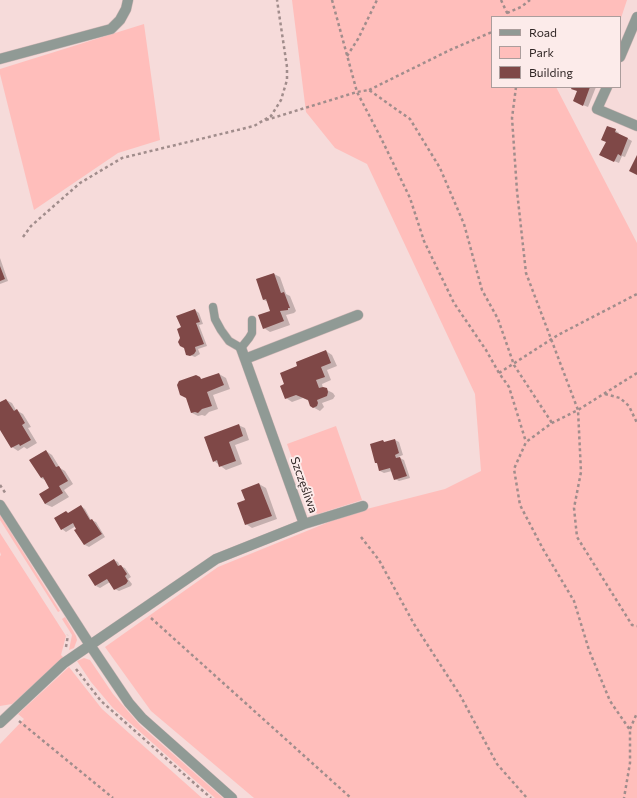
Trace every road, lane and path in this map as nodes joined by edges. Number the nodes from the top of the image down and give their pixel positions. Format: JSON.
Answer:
{"nodes":[{"id":1,"x":128,"y":0,"type":"edge"},
{"id":2,"x":277,"y":0,"type":"edge"},
{"id":3,"x":332,"y":0,"type":"edge"},
{"id":4,"x":377,"y":0,"type":"edge"},
{"id":5,"x":501,"y":0,"type":"edge"},
{"id":6,"x":530,"y":0,"type":"edge"},
{"id":7,"x":507,"y":12,"type":"junction"},
{"id":8,"x":509,"y":16,"type":"edge"},
{"id":9,"x":637,"y":17,"type":"edge"},
{"id":10,"x":491,"y":32,"type":"edge"},
{"id":11,"x":621,"y":55,"type":"edge"},
{"id":12,"x":347,"y":56,"type":"junction"},
{"id":13,"x":0,"y":59,"type":"edge"},
{"id":14,"x":516,"y":88,"type":"edge"},
{"id":15,"x":607,"y":88,"type":"edge"},
{"id":16,"x":370,"y":90,"type":"junction"},
{"id":17,"x":357,"y":92,"type":"junction"},
{"id":18,"x":266,"y":120,"type":"junction"},
{"id":19,"x":637,"y":126,"type":"edge"},
{"id":20,"x":23,"y":237,"type":"dead end"},
{"id":21,"x":637,"y":294,"type":"edge"},
{"id":22,"x":213,"y":307,"type":"dead end"},
{"id":23,"x":358,"y":315,"type":"dead end"},
{"id":24,"x":252,"y":320,"type":"dead end"},
{"id":25,"x":552,"y":340,"type":"junction"},
{"id":26,"x":241,"y":348,"type":"junction"},
{"id":27,"x":245,"y":359,"type":"junction"},
{"id":28,"x":514,"y":365,"type":"junction"},
{"id":29,"x":499,"y":373,"type":"junction"},
{"id":30,"x":637,"y":373,"type":"edge"},
{"id":31,"x":604,"y":394,"type":"junction"},
{"id":32,"x":578,"y":410,"type":"junction"},
{"id":33,"x":552,"y":423,"type":"junction"},
{"id":34,"x":637,"y":423,"type":"edge"},
{"id":35,"x":526,"y":442,"type":"junction"},
{"id":36,"x":0,"y":504,"type":"edge"},
{"id":37,"x":363,"y":506,"type":"dead end"},
{"id":38,"x":304,"y":524,"type":"junction"},
{"id":39,"x":361,"y":537,"type":"dead end"},
{"id":40,"x":141,"y":610,"type":"junction"},
{"id":41,"x":637,"y":626,"type":"edge"},
{"id":42,"x":65,"y":630,"type":"dead end"},
{"id":43,"x":90,"y":645,"type":"junction"},
{"id":44,"x":65,"y":653,"type":"dead end"},
{"id":45,"x":73,"y":664,"type":"dead end"},
{"id":46,"x":637,"y":713,"type":"edge"},
{"id":47,"x":10,"y":714,"type":"junction"},
{"id":48,"x":0,"y":723,"type":"edge"},
{"id":49,"x":630,"y":730,"type":"junction"},
{"id":50,"x":113,"y":798,"type":"edge"},
{"id":51,"x":211,"y":798,"type":"edge"},
{"id":52,"x":232,"y":798,"type":"edge"},
{"id":53,"x":351,"y":798,"type":"edge"},
{"id":54,"x":527,"y":798,"type":"edge"},
{"id":55,"x":624,"y":798,"type":"edge"}],
"edges":[{"from":1,"to":13,"type":"street"},
{"from":2,"to":18,"type":"path"},
{"from":3,"to":12,"type":"path"},
{"from":4,"to":12,"type":"path"},
{"from":5,"to":7,"type":"path"},
{"from":6,"to":7,"type":"path"},
{"from":7,"to":8,"type":"path"},
{"from":9,"to":11,"type":"street"},
{"from":10,"to":16,"type":"path"},
{"from":12,"to":17,"type":"path"},
{"from":14,"to":25,"type":"path"},
{"from":15,"to":19,"type":"street"},
{"from":16,"to":17,"type":"path"},
{"from":16,"to":28,"type":"path"},
{"from":17,"to":18,"type":"path"},
{"from":17,"to":29,"type":"path"},
{"from":18,"to":20,"type":"path"},
{"from":21,"to":25,"type":"path"},
{"from":22,"to":26,"type":"lane"},
{"from":23,"to":27,"type":"street"},
{"from":24,"to":26,"type":"lane"},
{"from":25,"to":28,"type":"path"},
{"from":25,"to":32,"type":"path"},
{"from":26,"to":27,"type":"street","name":"Szczęśliwa"},
{"from":27,"to":38,"type":"street","name":"Szczęśliwa"},
{"from":28,"to":29,"type":"path"},
{"from":28,"to":33,"type":"path"},
{"from":29,"to":35,"type":"path"},
{"from":30,"to":31,"type":"path"},
{"from":31,"to":32,"type":"path"},
{"from":31,"to":34,"type":"path"},
{"from":32,"to":33,"type":"path"},
{"from":32,"to":41,"type":"path"},
{"from":33,"to":35,"type":"path"},
{"from":35,"to":49,"type":"path"},
{"from":36,"to":43,"type":"street"},
{"from":37,"to":38,"type":"street"},
{"from":38,"to":40,"type":"street","name":"Szczęśliwa"},
{"from":39,"to":54,"type":"path"},
{"from":40,"to":43,"type":"street","name":"Szczęśliwa"},
{"from":40,"to":53,"type":"path"},
{"from":42,"to":44,"type":"path"},
{"from":43,"to":47,"type":"street","name":"Szczęśliwa"},
{"from":43,"to":52,"type":"street"},
{"from":45,"to":51,"type":"path"},
{"from":46,"to":49,"type":"path"},
{"from":47,"to":48,"type":"street","name":"Szczęśliwa"},
{"from":47,"to":50,"type":"path"},
{"from":49,"to":55,"type":"path"}]}
